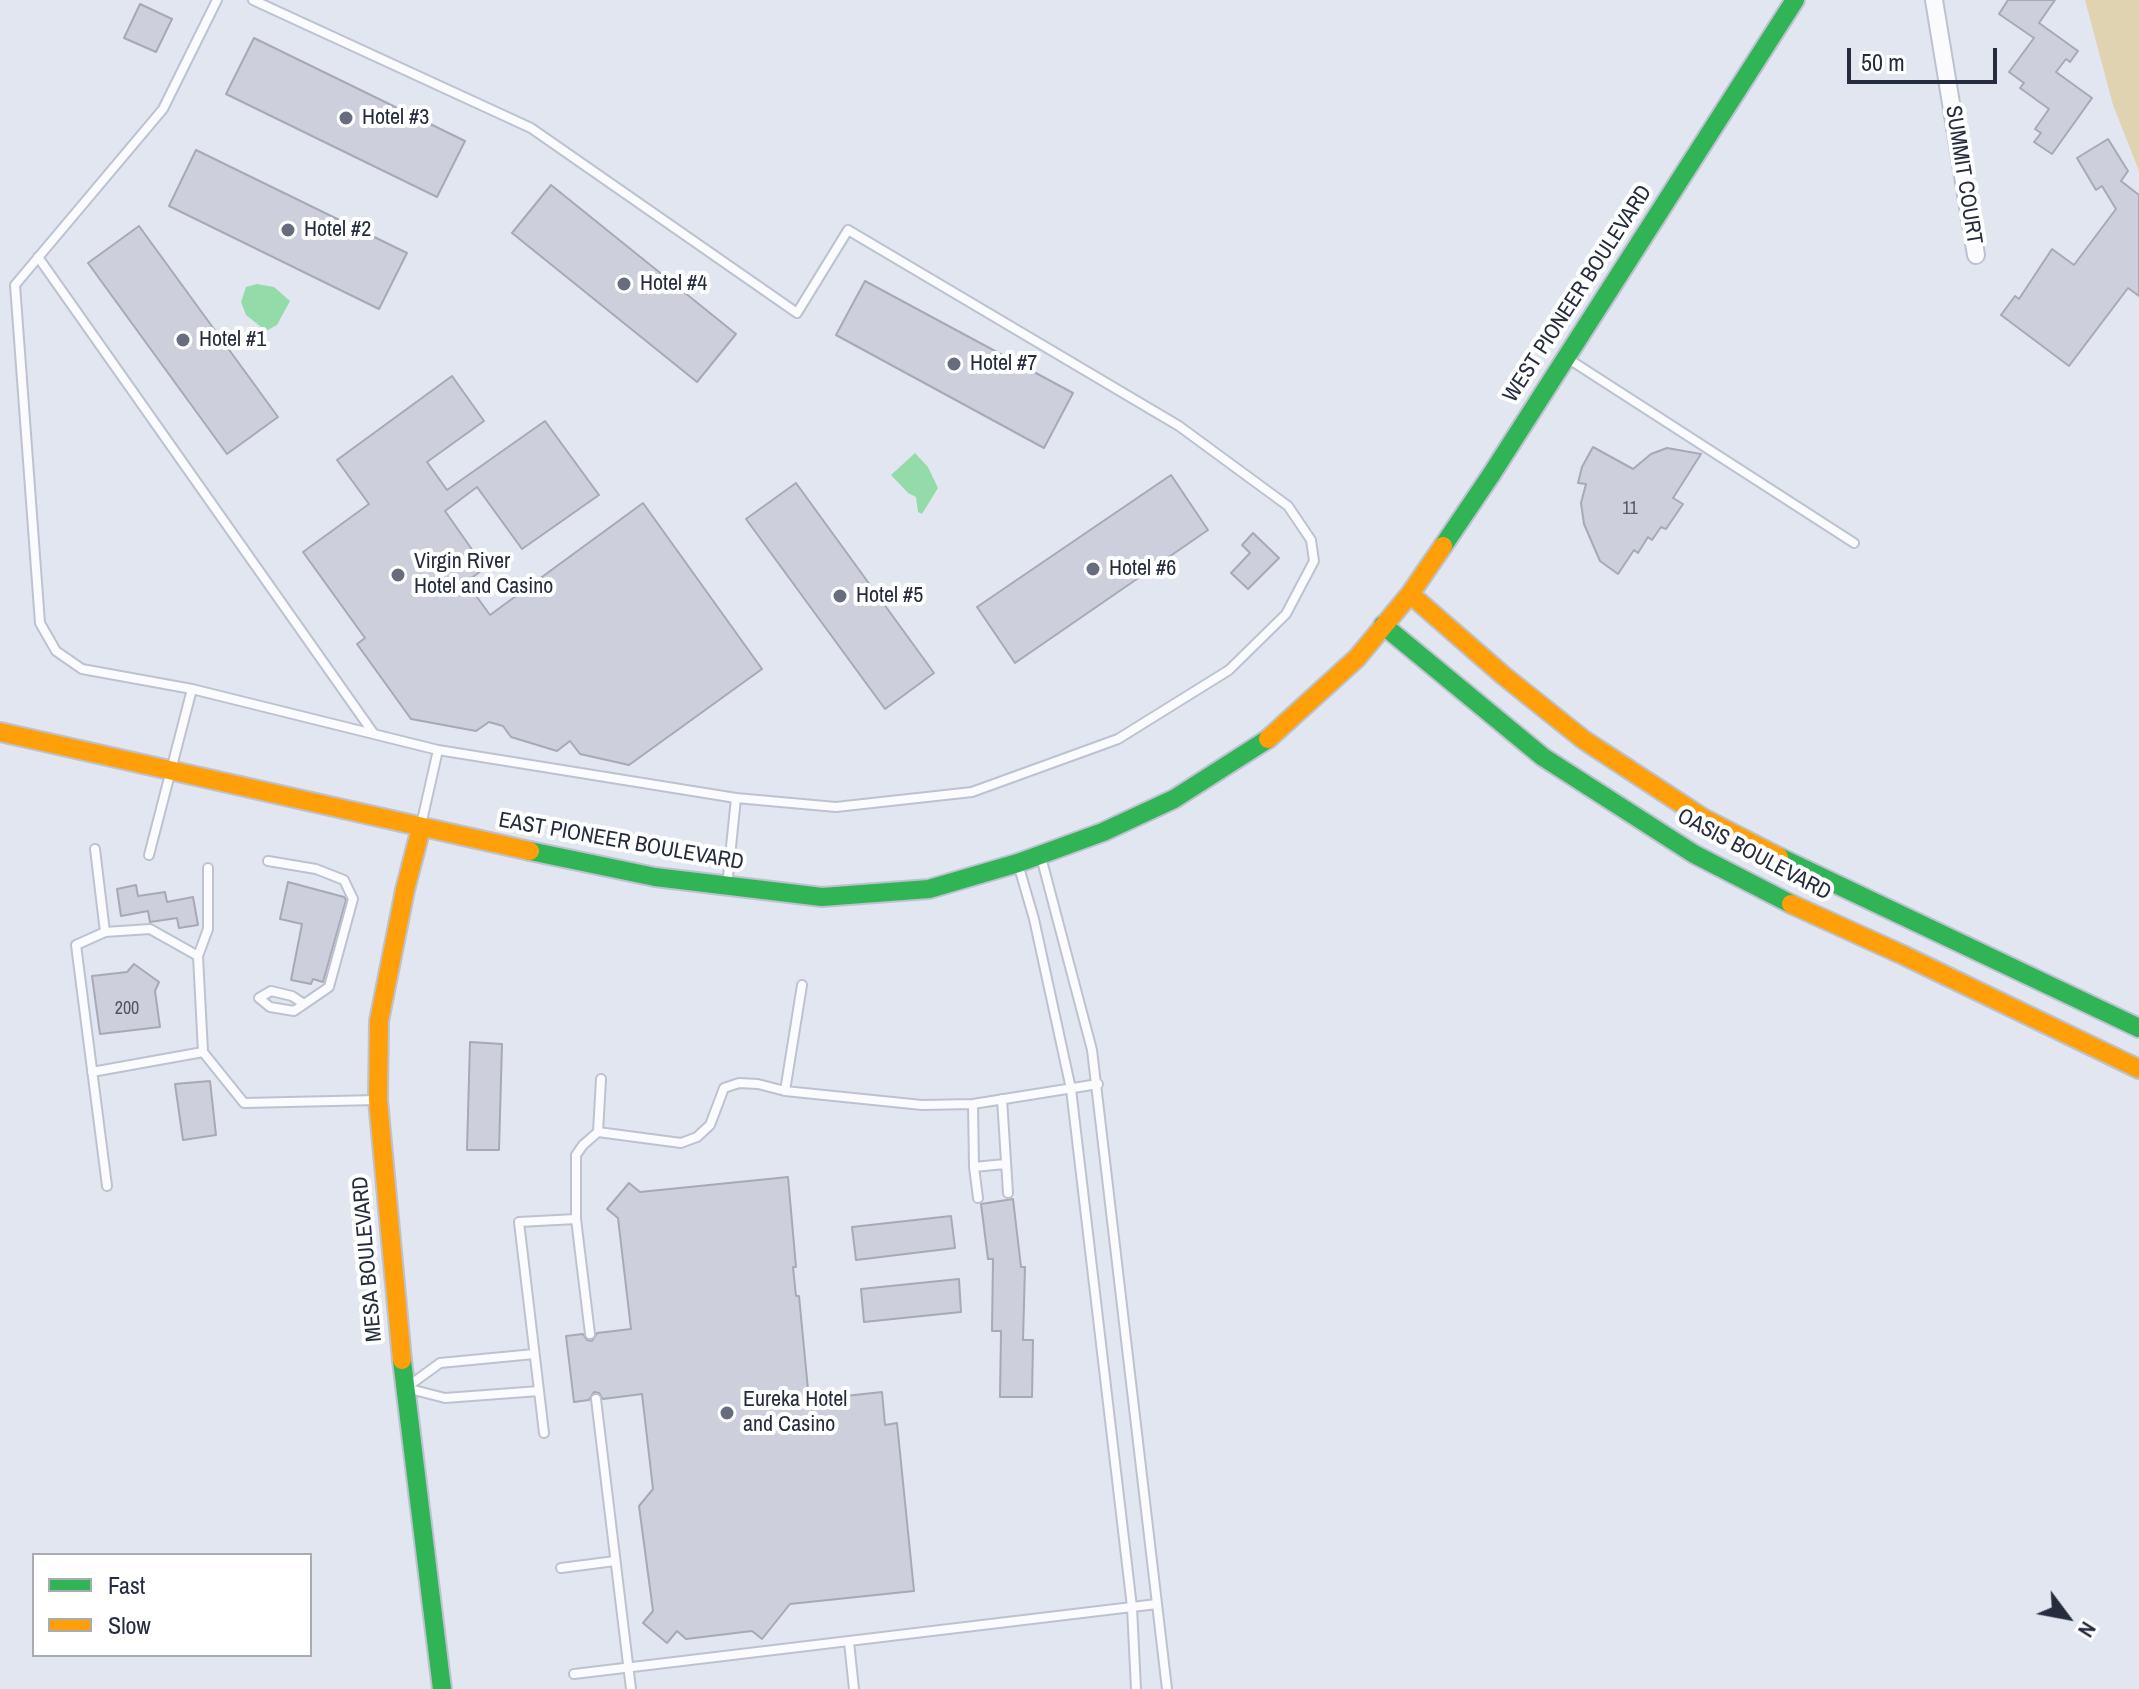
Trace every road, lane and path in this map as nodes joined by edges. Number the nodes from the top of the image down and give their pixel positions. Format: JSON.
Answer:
{"nodes":[{"id":1,"x":217,"y":0,"type":"edge"},
{"id":2,"x":253,"y":0,"type":"edge"},
{"id":3,"x":1795,"y":0,"type":"edge"},
{"id":4,"x":1934,"y":0,"type":"edge"},
{"id":5,"x":1976,"y":255,"type":"dead end"},
{"id":6,"x":38,"y":257,"type":"junction"},
{"id":7,"x":1566,"y":357,"type":"junction"},
{"id":8,"x":1854,"y":543,"type":"dead end"},
{"id":9,"x":1410,"y":594,"type":"junction"},
{"id":10,"x":1397,"y":609,"type":"joint"},
{"id":11,"x":1383,"y":625,"type":"junction"},
{"id":12,"x":192,"y":689,"type":"junction"},
{"id":13,"x":0,"y":732,"type":"edge"},
{"id":14,"x":374,"y":734,"type":"junction"},
{"id":15,"x":438,"y":750,"type":"junction"},
{"id":16,"x":173,"y":771,"type":"junction"},
{"id":17,"x":736,"y":798,"type":"junction"},
{"id":18,"x":421,"y":828,"type":"junction"},
{"id":19,"x":95,"y":849,"type":"dead end"},
{"id":20,"x":149,"y":855,"type":"dead end"},
{"id":21,"x":1041,"y":855,"type":"junction"},
{"id":22,"x":268,"y":861,"type":"dead end"},
{"id":23,"x":1018,"y":863,"type":"junction"},
{"id":24,"x":208,"y":868,"type":"dead end"},
{"id":25,"x":727,"y":887,"type":"junction"},
{"id":26,"x":105,"y":932,"type":"junction"},
{"id":27,"x":198,"y":956,"type":"junction"},
{"id":28,"x":802,"y":985,"type":"dead end"},
{"id":29,"x":304,"y":1004,"type":"junction"},
{"id":30,"x":2139,"y":1028,"type":"edge"},
{"id":31,"x":203,"y":1052,"type":"junction"},
{"id":32,"x":2139,"y":1069,"type":"edge"},
{"id":33,"x":92,"y":1072,"type":"junction"},
{"id":34,"x":601,"y":1079,"type":"dead end"},
{"id":35,"x":1098,"y":1084,"type":"junction"},
{"id":36,"x":1071,"y":1089,"type":"junction"},
{"id":37,"x":785,"y":1091,"type":"junction"},
{"id":38,"x":1002,"y":1099,"type":"junction"},
{"id":39,"x":378,"y":1100,"type":"junction"},
{"id":40,"x":973,"y":1104,"type":"junction"},
{"id":41,"x":598,"y":1132,"type":"junction"},
{"id":42,"x":1005,"y":1164,"type":"junction"},
{"id":43,"x":974,"y":1167,"type":"junction"},
{"id":44,"x":107,"y":1186,"type":"dead end"},
{"id":45,"x":1008,"y":1193,"type":"dead end"},
{"id":46,"x":978,"y":1198,"type":"dead end"},
{"id":47,"x":576,"y":1219,"type":"junction"},
{"id":48,"x":590,"y":1334,"type":"dead end"},
{"id":49,"x":534,"y":1354,"type":"junction"},
{"id":50,"x":405,"y":1388,"type":"junction"},
{"id":51,"x":539,"y":1391,"type":"junction"},
{"id":52,"x":596,"y":1399,"type":"dead end"},
{"id":53,"x":544,"y":1433,"type":"dead end"},
{"id":54,"x":615,"y":1561,"type":"junction"},
{"id":55,"x":561,"y":1568,"type":"dead end"},
{"id":56,"x":1157,"y":1604,"type":"junction"},
{"id":57,"x":1132,"y":1607,"type":"junction"},
{"id":58,"x":849,"y":1642,"type":"junction"},
{"id":59,"x":629,"y":1668,"type":"junction"},
{"id":60,"x":574,"y":1674,"type":"dead end"},
{"id":61,"x":442,"y":1689,"type":"edge"},
{"id":62,"x":631,"y":1689,"type":"edge"},
{"id":63,"x":854,"y":1689,"type":"edge"},
{"id":64,"x":1136,"y":1689,"type":"edge"},
{"id":65,"x":1167,"y":1689,"type":"edge"}],
"edges":[{"from":1,"to":6,"type":"lane"},
{"from":2,"to":17,"type":"lane"},
{"from":3,"to":7,"type":"main road","name":"WEST PIONEER BOULEVARD"},
{"from":4,"to":5,"type":"street","name":"SUMMIT COURT"},
{"from":6,"to":12,"type":"lane"},
{"from":6,"to":14,"type":"lane"},
{"from":7,"to":8,"type":"lane"},
{"from":7,"to":9,"type":"main road","name":"WEST PIONEER BOULEVARD"},
{"from":9,"to":10,"type":"main road","name":"WEST PIONEER BOULEVARD"},
{"from":9,"to":30,"type":"main road","name":"OASIS BOULEVARD"},
{"from":10,"to":11,"type":"main road","name":"EAST PIONEER BOULEVARD"},
{"from":11,"to":21,"type":"main road","name":"EAST PIONEER BOULEVARD"},
{"from":11,"to":32,"type":"main road","name":"OASIS BOULEVARD"},
{"from":12,"to":14,"type":"lane"},
{"from":12,"to":16,"type":"lane"},
{"from":13,"to":16,"type":"main road","name":"EAST PIONEER BOULEVARD"},
{"from":14,"to":15,"type":"lane"},
{"from":15,"to":17,"type":"lane"},
{"from":15,"to":18,"type":"lane"},
{"from":16,"to":18,"type":"main road","name":"EAST PIONEER BOULEVARD"},
{"from":16,"to":20,"type":"lane"},
{"from":17,"to":25,"type":"lane"},
{"from":18,"to":25,"type":"main road","name":"EAST PIONEER BOULEVARD"},
{"from":18,"to":39,"type":"main road","name":"MESA BOULEVARD"},
{"from":19,"to":26,"type":"lane"},
{"from":21,"to":23,"type":"main road","name":"EAST PIONEER BOULEVARD"},
{"from":21,"to":35,"type":"lane"},
{"from":22,"to":29,"type":"lane"},
{"from":23,"to":25,"type":"main road","name":"EAST PIONEER BOULEVARD"},
{"from":23,"to":36,"type":"lane"},
{"from":24,"to":27,"type":"lane"},
{"from":26,"to":27,"type":"lane"},
{"from":26,"to":33,"type":"lane"},
{"from":27,"to":31,"type":"lane"},
{"from":28,"to":37,"type":"lane"},
{"from":29,"to":29,"type":"lane"},
{"from":31,"to":33,"type":"lane"},
{"from":31,"to":39,"type":"lane"},
{"from":33,"to":44,"type":"lane"},
{"from":34,"to":41,"type":"lane"},
{"from":35,"to":36,"type":"lane"},
{"from":35,"to":56,"type":"lane"},
{"from":36,"to":38,"type":"lane"},
{"from":36,"to":57,"type":"lane"},
{"from":37,"to":40,"type":"lane"},
{"from":37,"to":41,"type":"lane"},
{"from":38,"to":40,"type":"lane"},
{"from":38,"to":42,"type":"lane"},
{"from":39,"to":50,"type":"main road","name":"MESA BOULEVARD"},
{"from":40,"to":43,"type":"lane"},
{"from":41,"to":47,"type":"lane"},
{"from":42,"to":43,"type":"lane"},
{"from":42,"to":45,"type":"lane"},
{"from":43,"to":46,"type":"lane"},
{"from":47,"to":48,"type":"lane"},
{"from":47,"to":49,"type":"lane"},
{"from":49,"to":50,"type":"lane"},
{"from":49,"to":51,"type":"lane"},
{"from":50,"to":51,"type":"lane"},
{"from":50,"to":61,"type":"main road","name":"MESA BOULEVARD"},
{"from":51,"to":53,"type":"lane"},
{"from":52,"to":54,"type":"lane"},
{"from":54,"to":55,"type":"lane"},
{"from":54,"to":59,"type":"lane"},
{"from":56,"to":57,"type":"lane"},
{"from":56,"to":65,"type":"lane"},
{"from":57,"to":58,"type":"lane"},
{"from":57,"to":64,"type":"lane"},
{"from":58,"to":59,"type":"lane"},
{"from":58,"to":63,"type":"lane"},
{"from":59,"to":60,"type":"lane"},
{"from":59,"to":62,"type":"lane"}]}
